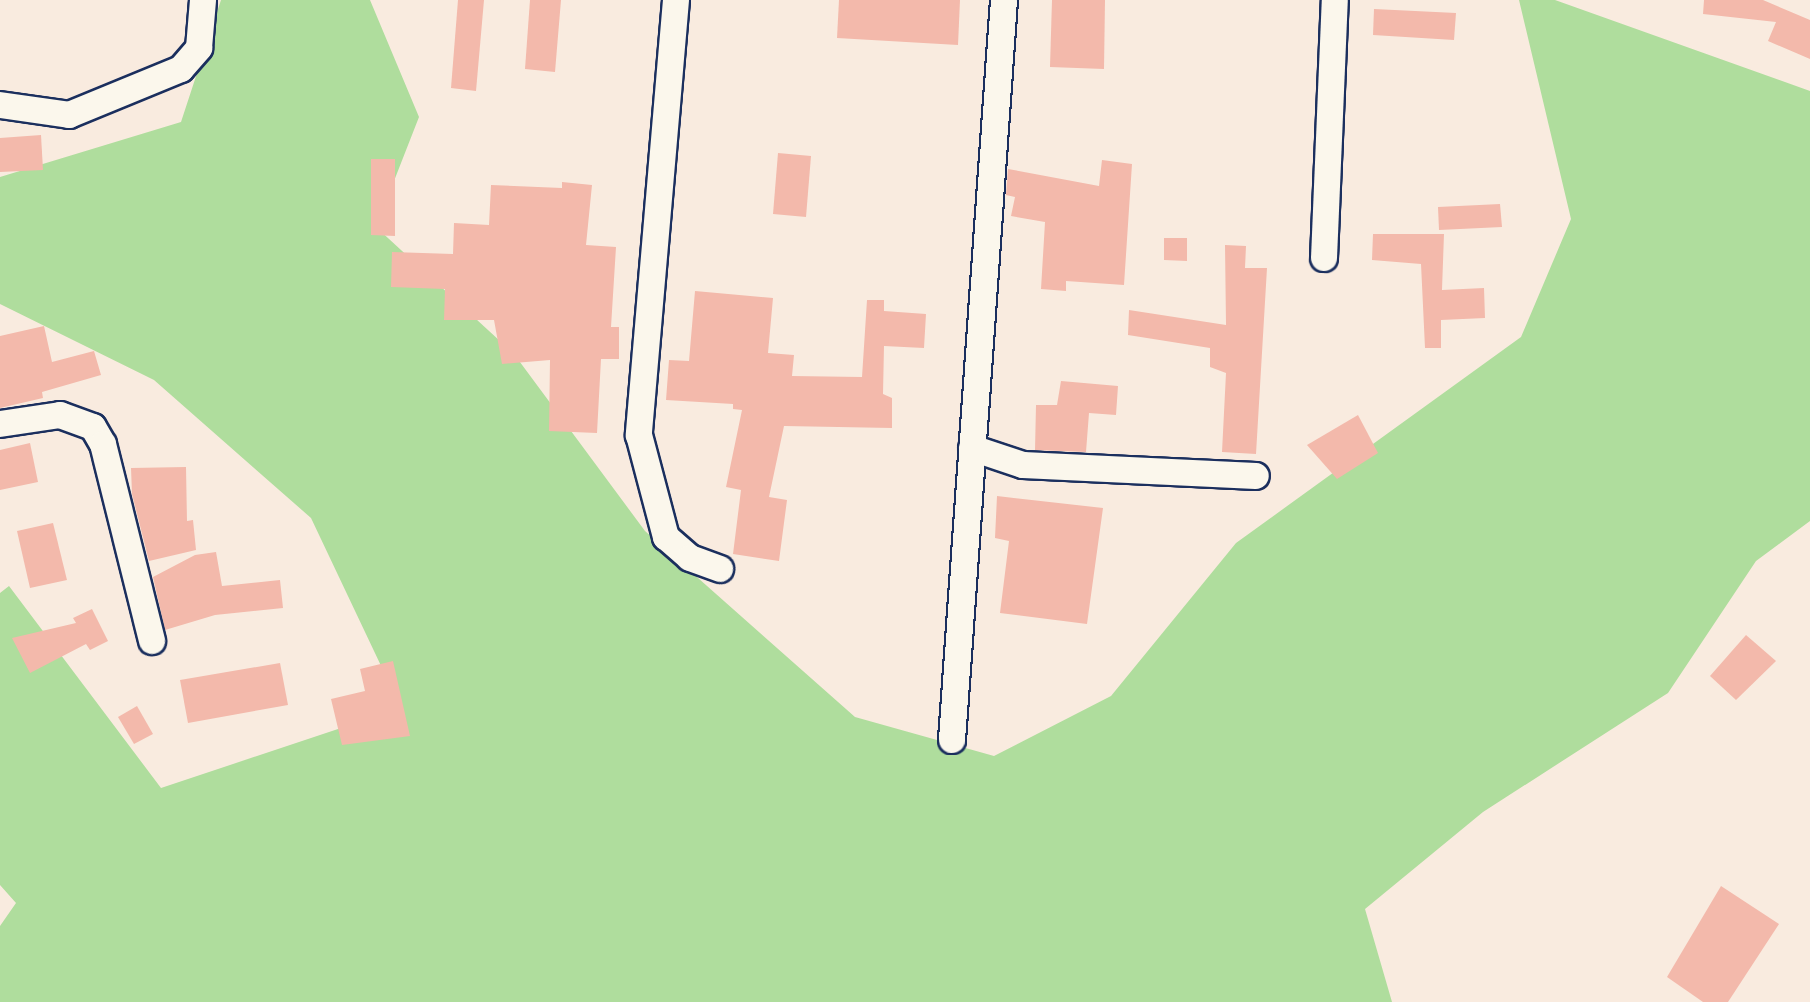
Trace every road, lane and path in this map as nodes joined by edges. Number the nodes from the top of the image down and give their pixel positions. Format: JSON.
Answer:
{"nodes":[{"id":1,"x":203,"y":0,"type":"edge"},
{"id":2,"x":676,"y":0,"type":"edge"},
{"id":3,"x":1004,"y":0,"type":"edge"},
{"id":4,"x":1335,"y":0,"type":"edge"},
{"id":5,"x":0,"y":105,"type":"edge"},
{"id":6,"x":1324,"y":258,"type":"dead end"},
{"id":7,"x":0,"y":424,"type":"edge"},
{"id":8,"x":972,"y":448,"type":"junction"},
{"id":9,"x":1256,"y":475,"type":"dead end"},
{"id":10,"x":720,"y":569,"type":"dead end"},
{"id":11,"x":152,"y":641,"type":"dead end"},
{"id":12,"x":952,"y":740,"type":"dead end"}],
"edges":[{"from":1,"to":5,"type":"street"},
{"from":2,"to":10,"type":"street"},
{"from":3,"to":8,"type":"street"},
{"from":4,"to":6,"type":"street"},
{"from":7,"to":11,"type":"street"},
{"from":8,"to":9,"type":"street"},
{"from":8,"to":12,"type":"street"}]}
